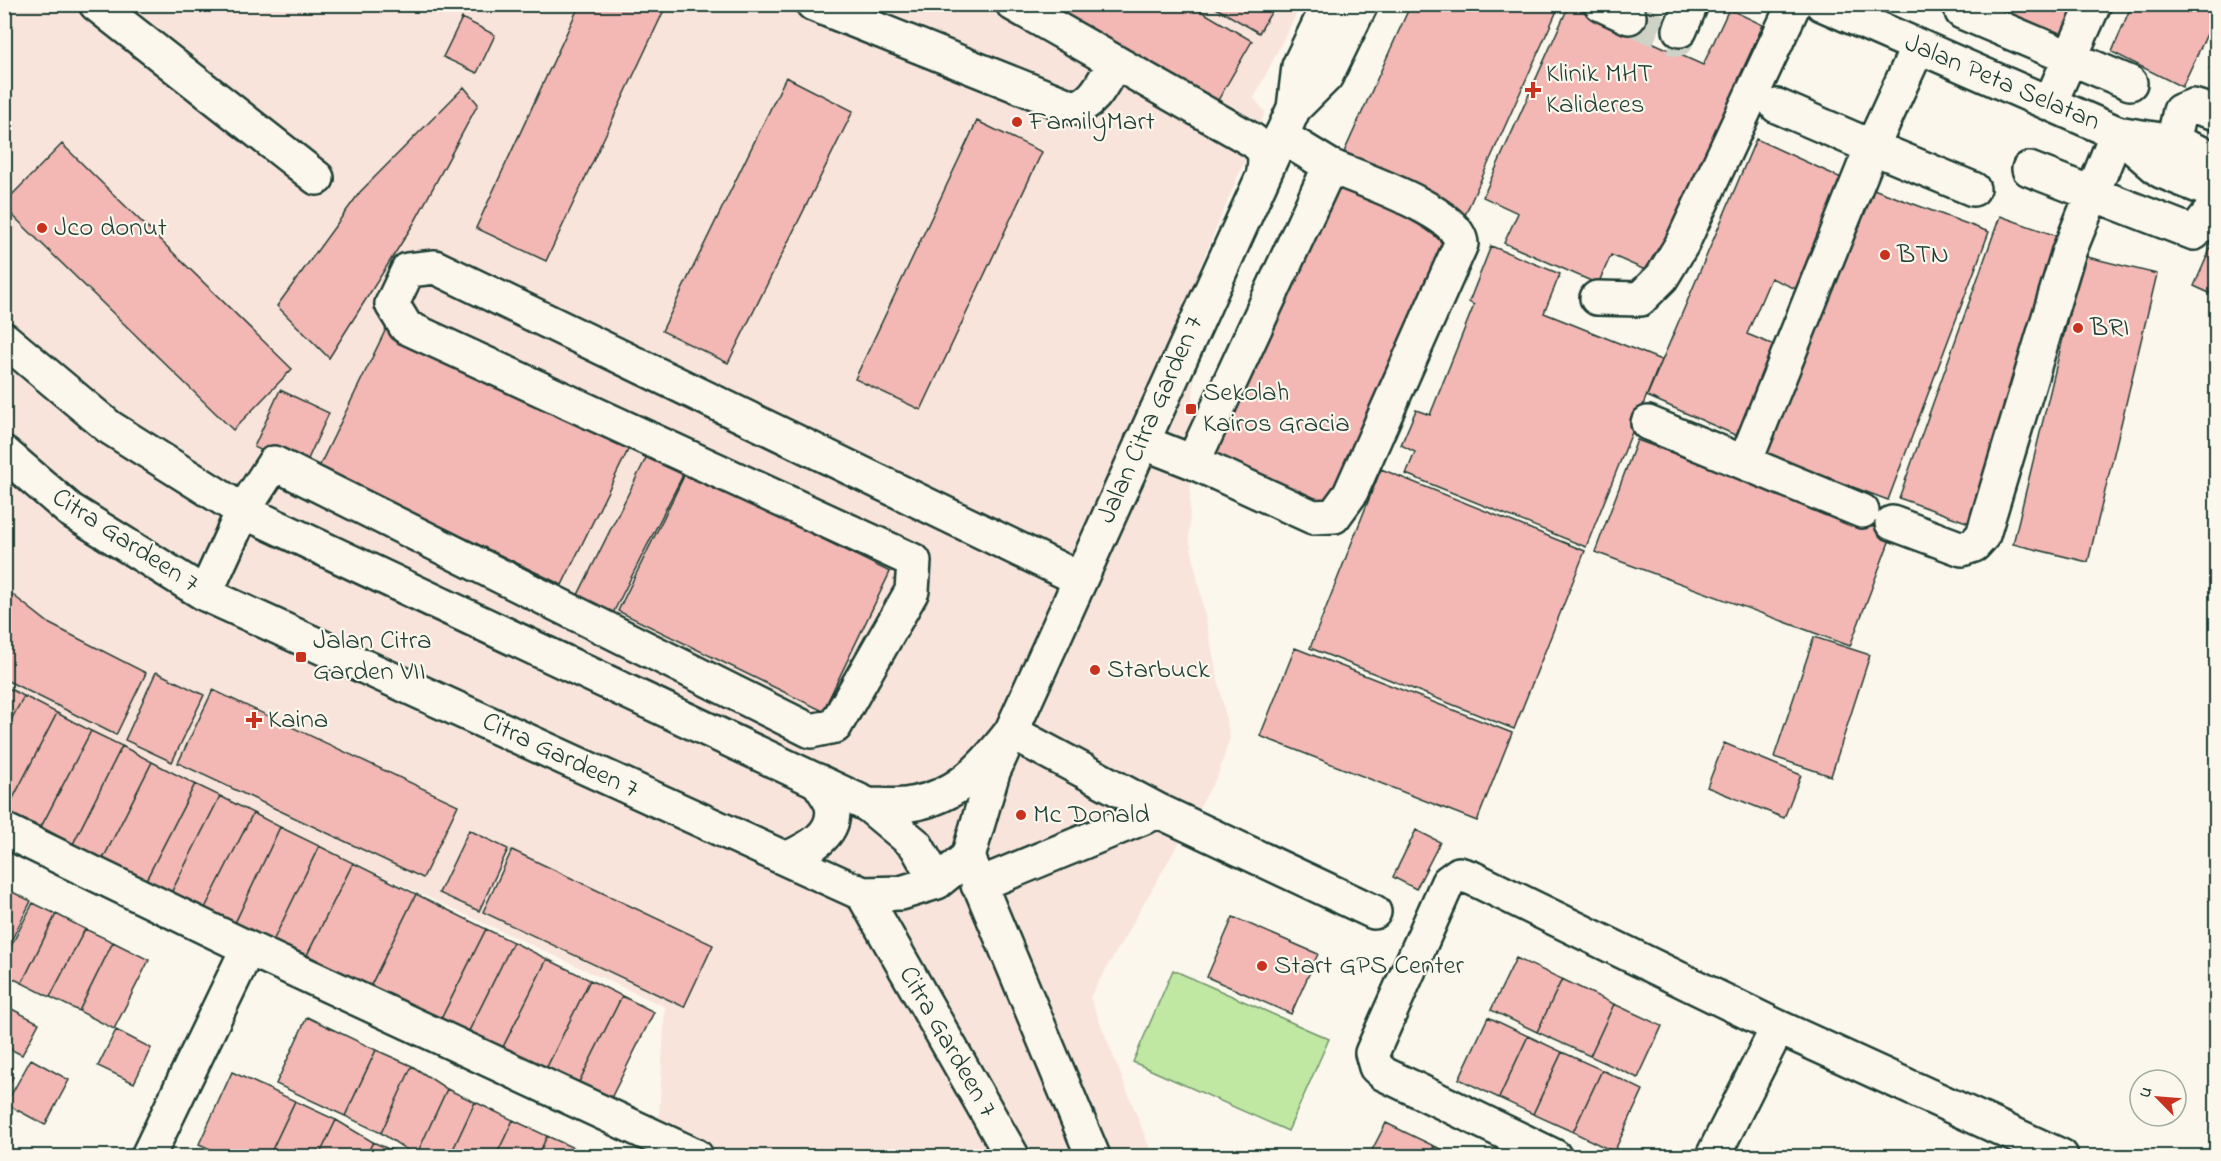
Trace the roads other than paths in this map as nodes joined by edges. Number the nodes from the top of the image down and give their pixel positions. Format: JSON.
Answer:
{"nodes":[{"id":1,"x":96,"y":4,"type":"edge"},
{"id":2,"x":813,"y":4,"type":"edge"},
{"id":3,"x":1013,"y":4,"type":"edge"},
{"id":4,"x":1329,"y":4,"type":"edge"},
{"id":5,"x":1361,"y":4,"type":"edge"},
{"id":6,"x":1794,"y":4,"type":"edge"},
{"id":7,"x":1822,"y":4,"type":"edge"},
{"id":8,"x":2094,"y":4,"type":"edge"},
{"id":9,"x":1962,"y":12,"type":"dead end"},
{"id":10,"x":1918,"y":47,"type":"junction"},
{"id":11,"x":2070,"y":57,"type":"junction"},
{"id":12,"x":1114,"y":62,"type":"junction"},
{"id":13,"x":2130,"y":83,"type":"dead end"},
{"id":14,"x":2050,"y":103,"type":"junction"},
{"id":15,"x":1778,"y":106,"type":"dead end"},
{"id":16,"x":2217,"y":114,"type":"edge"},
{"id":17,"x":1287,"y":122,"type":"junction"},
{"id":18,"x":2117,"y":133,"type":"junction"},
{"id":19,"x":2173,"y":142,"type":"junction"},
{"id":20,"x":1872,"y":147,"type":"junction"},
{"id":21,"x":2217,"y":159,"type":"edge"},
{"id":22,"x":1330,"y":166,"type":"junction"},
{"id":23,"x":2029,"y":169,"type":"dead end"},
{"id":24,"x":1264,"y":171,"type":"junction"},
{"id":25,"x":317,"y":178,"type":"dead end"},
{"id":26,"x":1973,"y":189,"type":"dead end"},
{"id":27,"x":2217,"y":193,"type":"edge"},
{"id":28,"x":2092,"y":195,"type":"junction"},
{"id":29,"x":2217,"y":205,"type":"edge"},
{"id":30,"x":1597,"y":298,"type":"dead end"},
{"id":31,"x":4,"y":339,"type":"edge"},
{"id":32,"x":1648,"y":423,"type":"dead end"},
{"id":33,"x":1142,"y":442,"type":"junction"},
{"id":34,"x":4,"y":453,"type":"edge"},
{"id":35,"x":1193,"y":462,"type":"junction"},
{"id":36,"x":1745,"y":462,"type":"junction"},
{"id":37,"x":243,"y":511,"type":"junction"},
{"id":38,"x":1862,"y":511,"type":"dead end"},
{"id":39,"x":1892,"y":523,"type":"dead end"},
{"id":40,"x":1080,"y":579,"type":"junction"},
{"id":41,"x":206,"y":594,"type":"junction"},
{"id":42,"x":1011,"y":732,"type":"junction"},
{"id":43,"x":818,"y":781,"type":"junction"},
{"id":44,"x":868,"y":805,"type":"junction"},
{"id":45,"x":1159,"y":811,"type":"junction"},
{"id":46,"x":4,"y":830,"type":"edge"},
{"id":47,"x":786,"y":859,"type":"junction"},
{"id":48,"x":973,"y":871,"type":"junction"},
{"id":49,"x":937,"y":882,"type":"junction"},
{"id":50,"x":863,"y":894,"type":"junction"},
{"id":51,"x":1374,"y":912,"type":"dead end"},
{"id":52,"x":248,"y":948,"type":"junction"},
{"id":53,"x":1778,"y":1027,"type":"junction"},
{"id":54,"x":150,"y":1156,"type":"edge"},
{"id":55,"x":696,"y":1156,"type":"edge"},
{"id":56,"x":1012,"y":1156,"type":"edge"},
{"id":57,"x":1093,"y":1156,"type":"edge"},
{"id":58,"x":1554,"y":1156,"type":"edge"},
{"id":59,"x":1713,"y":1156,"type":"edge"},
{"id":60,"x":2061,"y":1156,"type":"edge"}],
"edges":[{"from":1,"to":25,"type":"street"},
{"from":2,"to":12,"type":"street"},
{"from":3,"to":12,"type":"street"},
{"from":4,"to":17,"type":"street","name":"Jalan Citra Garden 7"},
{"from":5,"to":17,"type":"street","name":"Jalan Citra Garden 7"},
{"from":6,"to":30,"type":"street"},
{"from":7,"to":10,"type":"street","name":"Jalan Peta Selatan"},
{"from":8,"to":11,"type":"street"},
{"from":9,"to":11,"type":"street"},
{"from":10,"to":14,"type":"street","name":"Jalan Peta Selatan"},
{"from":10,"to":20,"type":"street"},
{"from":11,"to":13,"type":"street"},
{"from":11,"to":14,"type":"street"},
{"from":12,"to":24,"type":"street"},
{"from":14,"to":18,"type":"street","name":"Jalan Peta Selatan"},
{"from":15,"to":20,"type":"street"},
{"from":16,"to":19,"type":"street"},
{"from":17,"to":22,"type":"street"},
{"from":17,"to":24,"type":"street","name":"Jalan Citra Garden 7"},
{"from":18,"to":19,"type":"street","name":"Jalan Peta Selatan"},
{"from":18,"to":27,"type":"street","name":"Jalan Peta Selatan"},
{"from":18,"to":28,"type":"street"},
{"from":19,"to":21,"type":"street","name":"Jalan Peta Selatan"},
{"from":20,"to":26,"type":"street"},
{"from":20,"to":36,"type":"street"},
{"from":22,"to":35,"type":"street"},
{"from":22,"to":35,"type":"street"},
{"from":23,"to":28,"type":"street"},
{"from":24,"to":33,"type":"street","name":"Jalan Citra Garden 7"},
{"from":28,"to":29,"type":"street"},
{"from":28,"to":39,"type":"street"},
{"from":31,"to":37,"type":"street"},
{"from":32,"to":36,"type":"street"},
{"from":33,"to":35,"type":"street"},
{"from":33,"to":40,"type":"street","name":"Jalan Citra Garden 7"},
{"from":34,"to":41,"type":"street","name":"Citra Gardeen 7"},
{"from":36,"to":38,"type":"street"},
{"from":37,"to":40,"type":"street"},
{"from":37,"to":41,"type":"street"},
{"from":37,"to":43,"type":"street"},
{"from":40,"to":42,"type":"street","name":"Jalan Citra Garden 7"},
{"from":41,"to":47,"type":"street","name":"Citra Gardeen 7"},
{"from":42,"to":44,"type":"street","name":"Jalan Citra Garden 7"},
{"from":42,"to":45,"type":"street"},
{"from":42,"to":48,"type":"street","name":"Jalan Citra Garden 7"},
{"from":43,"to":44,"type":"street"},
{"from":43,"to":47,"type":"street"},
{"from":44,"to":49,"type":"street"},
{"from":45,"to":48,"type":"street"},
{"from":45,"to":51,"type":"street"},
{"from":46,"to":52,"type":"street"},
{"from":47,"to":50,"type":"street","name":"Citra Gardeen 7"},
{"from":48,"to":49,"type":"street"},
{"from":48,"to":57,"type":"street"},
{"from":49,"to":50,"type":"street"},
{"from":50,"to":56,"type":"street","name":"Citra Gardeen 7"},
{"from":52,"to":54,"type":"street"},
{"from":52,"to":55,"type":"street"},
{"from":53,"to":58,"type":"street"},
{"from":53,"to":59,"type":"street"},
{"from":53,"to":60,"type":"street"}]}
